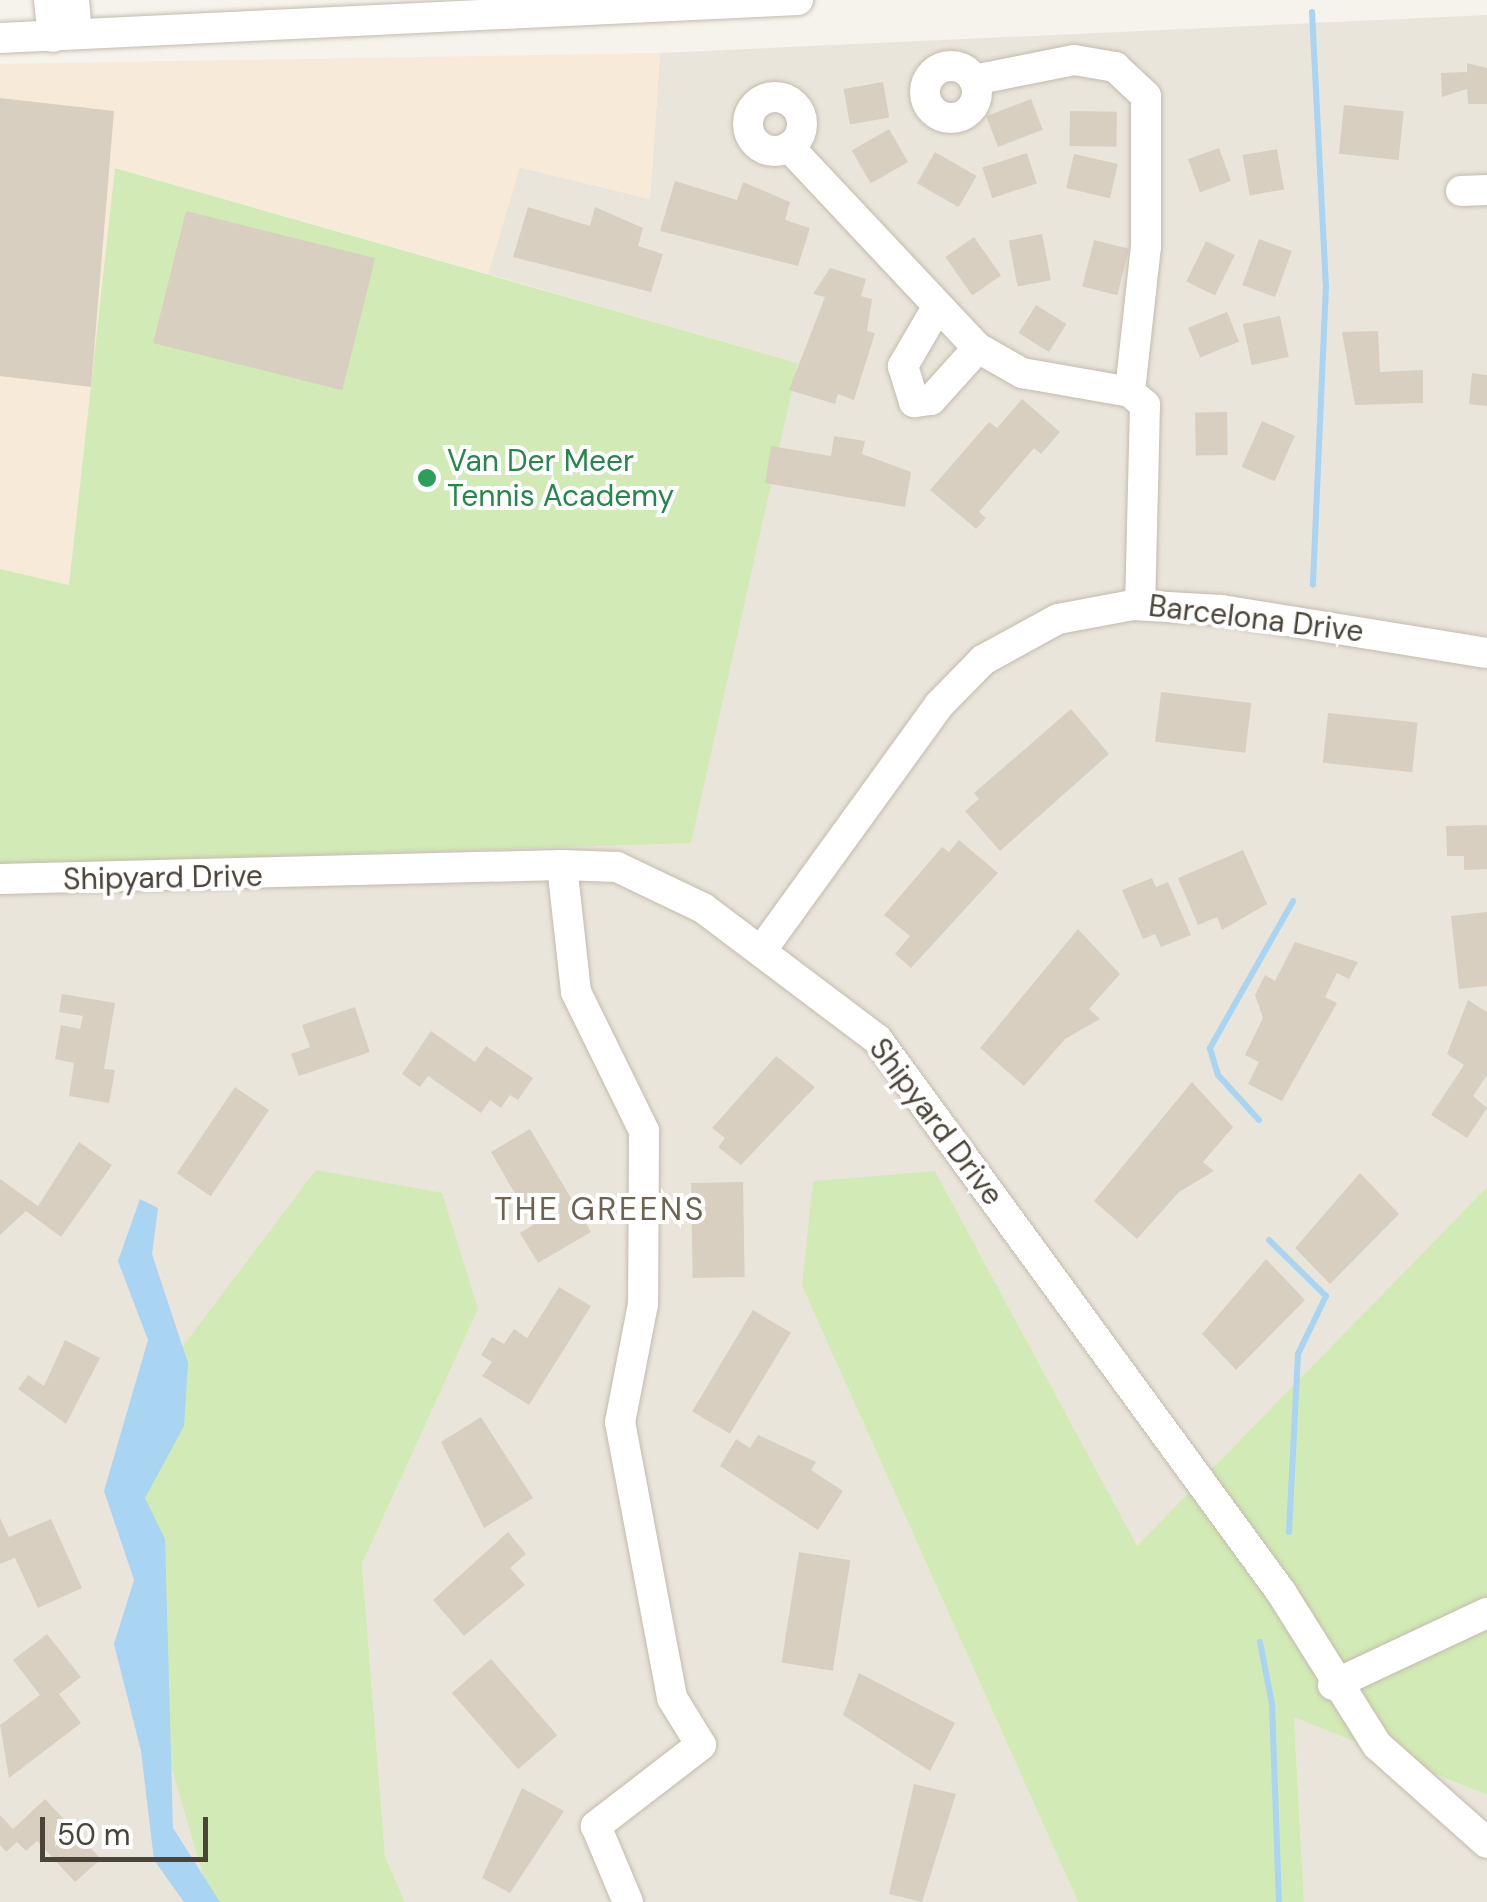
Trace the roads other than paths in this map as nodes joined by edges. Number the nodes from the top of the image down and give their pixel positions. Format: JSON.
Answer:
{"nodes":[{"id":1,"x":49,"y":0,"type":"edge"},
{"id":2,"x":74,"y":0,"type":"edge"},
{"id":3,"x":798,"y":0,"type":"edge"},
{"id":4,"x":662,"y":3,"type":"edge"},
{"id":5,"x":549,"y":6,"type":"edge"},
{"id":6,"x":460,"y":7,"type":"edge"},
{"id":7,"x":354,"y":9,"type":"edge"},
{"id":8,"x":158,"y":14,"type":"edge"},
{"id":9,"x":65,"y":36,"type":"junction"},
{"id":10,"x":0,"y":38,"type":"edge"},
{"id":11,"x":974,"y":80,"type":"dead end"},
{"id":12,"x":789,"y":147,"type":"dead end"},
{"id":13,"x":935,"y":312,"type":"junction"},
{"id":14,"x":978,"y":348,"type":"junction"},
{"id":15,"x":1130,"y":392,"type":"junction"},
{"id":16,"x":1140,"y":605,"type":"junction"},
{"id":17,"x":1487,"y":653,"type":"edge"},
{"id":18,"x":562,"y":864,"type":"junction"},
{"id":19,"x":0,"y":879,"type":"edge"},
{"id":20,"x":760,"y":951,"type":"junction"},
{"id":21,"x":1487,"y":1614,"type":"edge"},
{"id":22,"x":1333,"y":1685,"type":"junction"},
{"id":23,"x":1487,"y":1843,"type":"edge"},
{"id":24,"x":628,"y":1902,"type":"edge"}],
"edges":[{"from":1,"to":9,"type":"street"},
{"from":2,"to":9,"type":"street"},
{"from":3,"to":4,"type":"street"},
{"from":4,"to":5,"type":"street"},
{"from":5,"to":6,"type":"street"},
{"from":6,"to":7,"type":"street"},
{"from":7,"to":8,"type":"street"},
{"from":8,"to":9,"type":"street"},
{"from":9,"to":10,"type":"street"},
{"from":11,"to":15,"type":"street"},
{"from":12,"to":13,"type":"street"},
{"from":13,"to":14,"type":"street"},
{"from":13,"to":14,"type":"street"},
{"from":14,"to":15,"type":"street"},
{"from":15,"to":16,"type":"street"},
{"from":16,"to":17,"type":"street","name":"Barcelona Drive"},
{"from":16,"to":20,"type":"street","name":"Barcelona Drive"},
{"from":18,"to":19,"type":"street","name":"Shipyard Drive"},
{"from":18,"to":20,"type":"street","name":"Shipyard Drive"},
{"from":18,"to":24,"type":"street"},
{"from":20,"to":22,"type":"street","name":"Shipyard Drive"},
{"from":21,"to":22,"type":"street"},
{"from":22,"to":23,"type":"street","name":"Shipyard Drive"}]}
